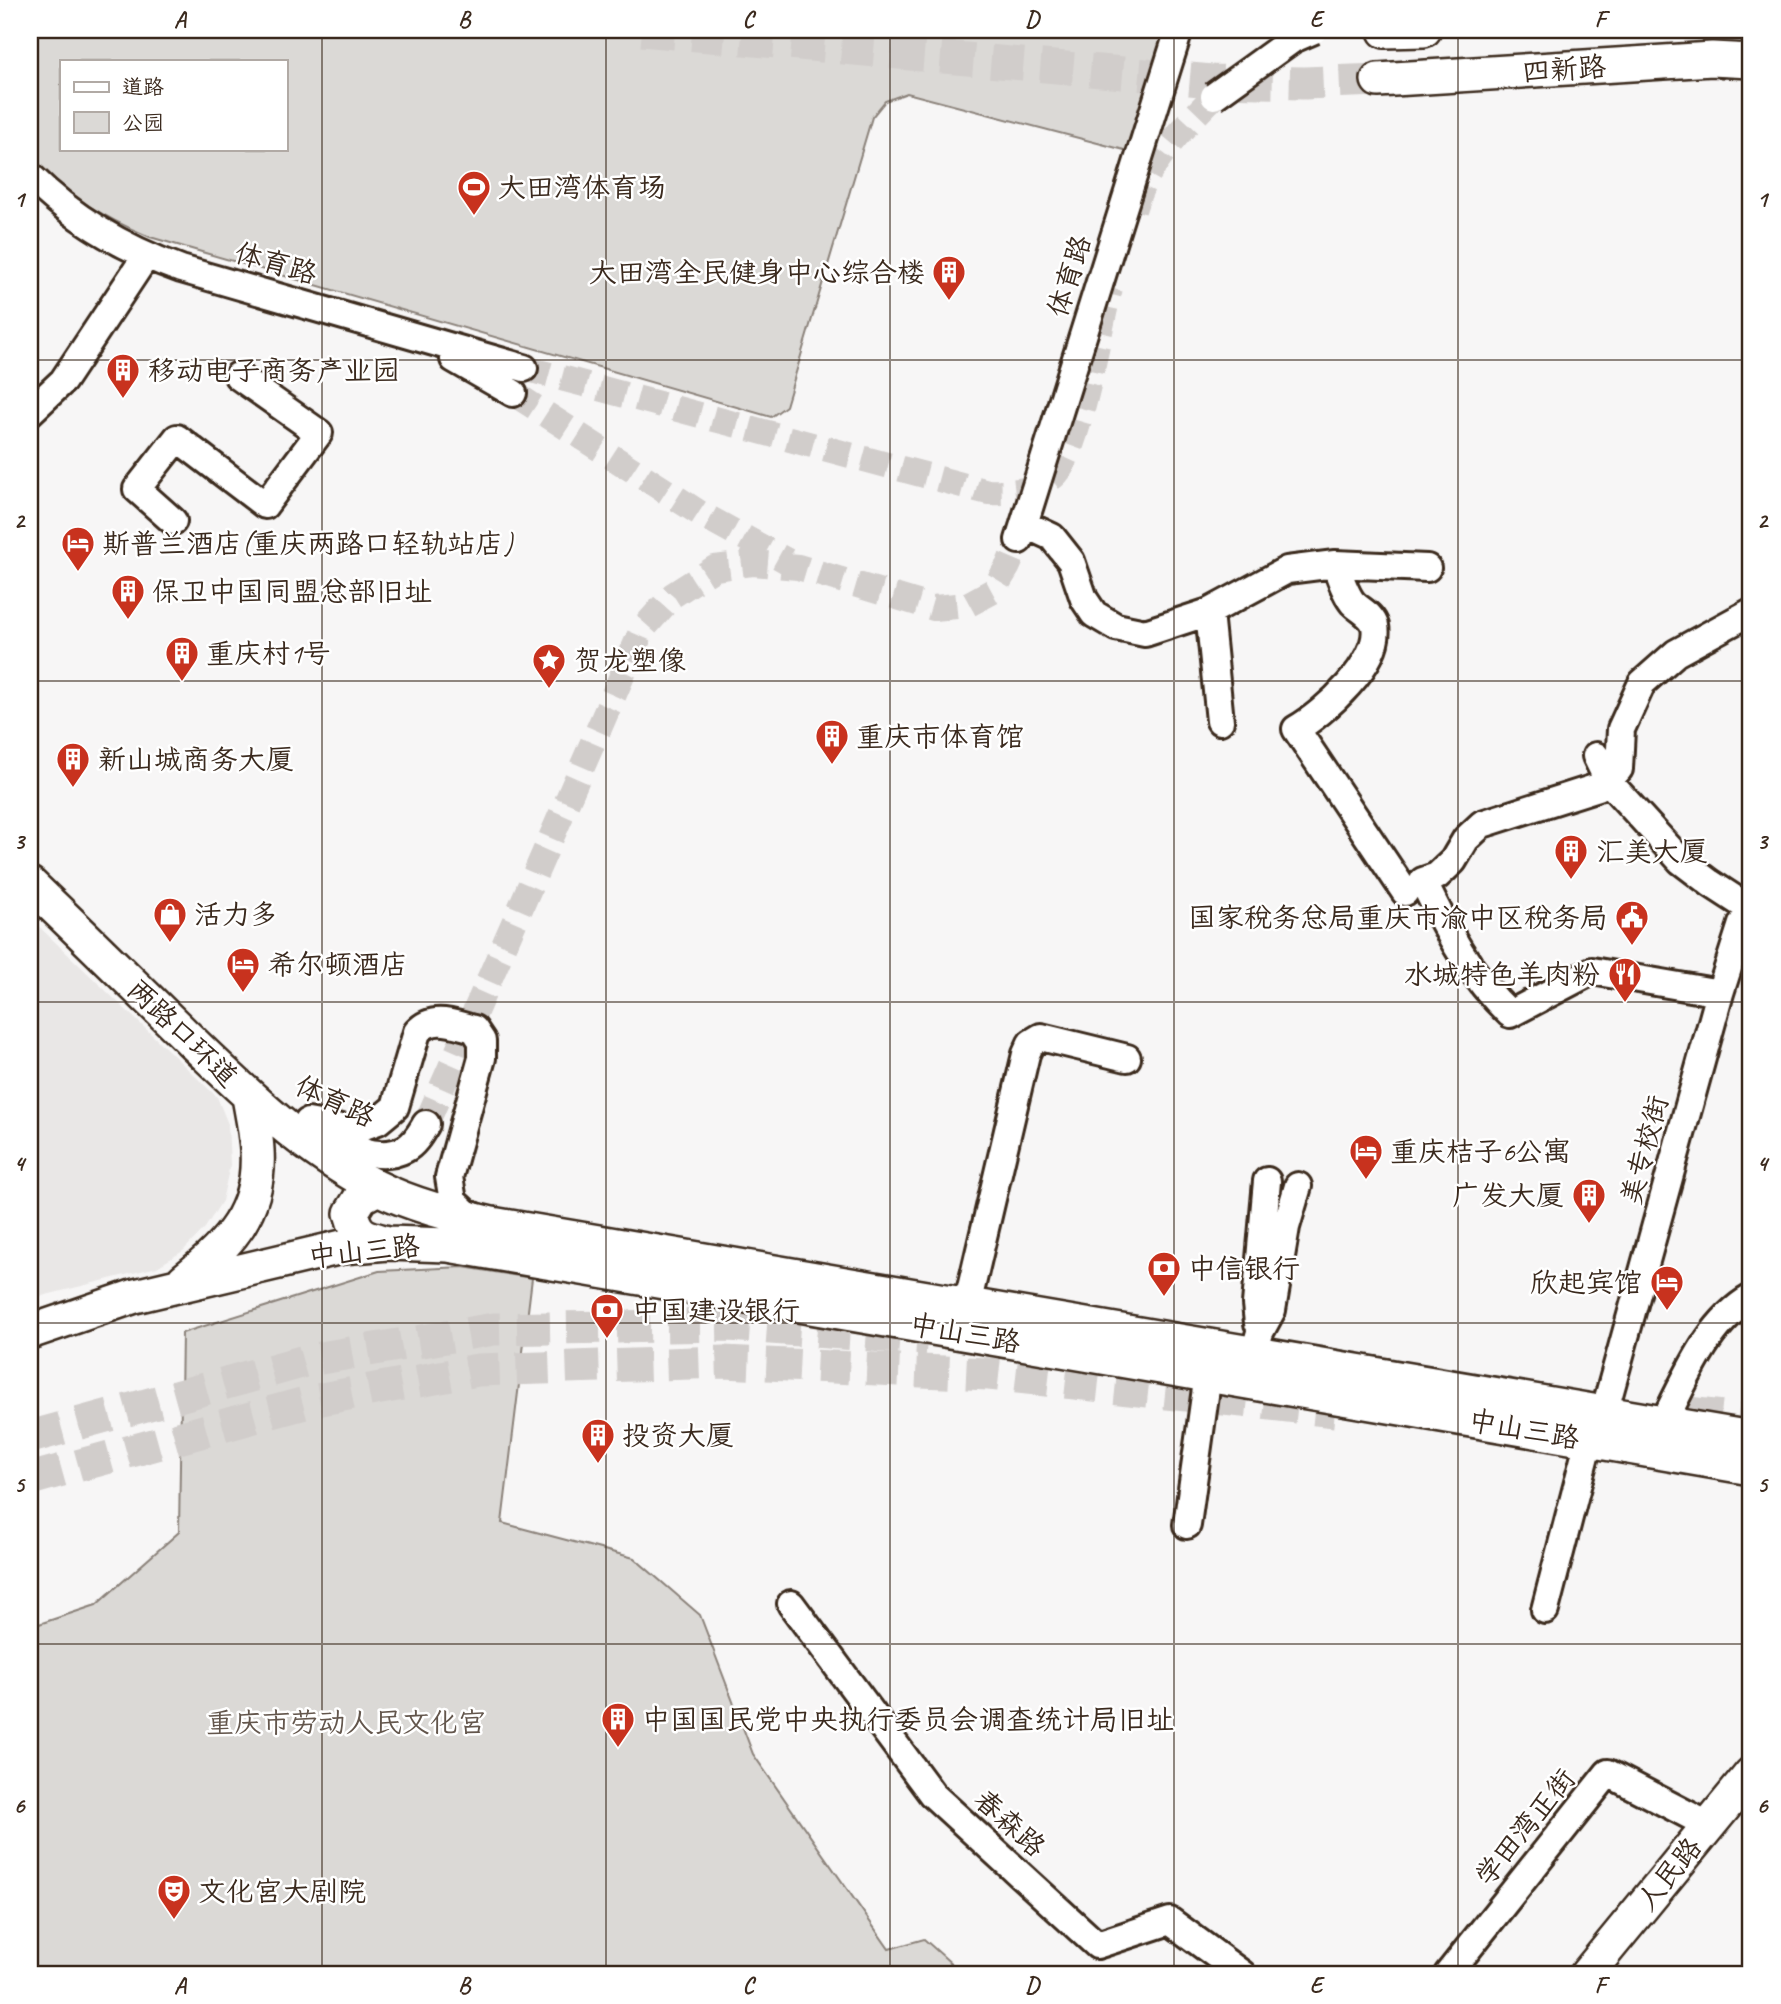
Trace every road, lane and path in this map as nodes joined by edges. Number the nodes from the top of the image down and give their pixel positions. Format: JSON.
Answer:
{"nodes":[{"id":1,"x":1179,"y":30,"type":"edge"},
{"id":2,"x":1314,"y":30,"type":"edge"},
{"id":3,"x":1424,"y":30,"type":"edge"},
{"id":4,"x":1385,"y":31,"type":"edge"},
{"id":5,"x":1712,"y":60,"type":"junction"},
{"id":6,"x":1751,"y":61,"type":"edge"},
{"id":7,"x":1751,"y":73,"type":"edge"},
{"id":8,"x":1378,"y":80,"type":"tunnel mouth"},
{"id":9,"x":1214,"y":96,"type":"tunnel mouth"},
{"id":10,"x":30,"y":176,"type":"edge"},
{"id":11,"x":146,"y":257,"type":"junction"},
{"id":12,"x":387,"y":328,"type":"junction"},
{"id":13,"x":524,"y":368,"type":"tunnel mouth"},
{"id":14,"x":238,"y":376,"type":"dead end"},
{"id":15,"x":513,"y":393,"type":"tunnel mouth"},
{"id":16,"x":30,"y":412,"type":"edge"},
{"id":17,"x":173,"y":521,"type":"dead end"},
{"id":18,"x":1335,"y":564,"type":"junction"},
{"id":19,"x":1427,"y":568,"type":"dead end"},
{"id":20,"x":1209,"y":612,"type":"junction"},
{"id":21,"x":1751,"y":612,"type":"edge"},
{"id":22,"x":1220,"y":721,"type":"dead end"},
{"id":23,"x":1596,"y":756,"type":"dead end"},
{"id":24,"x":1608,"y":781,"type":"junction"},
{"id":25,"x":30,"y":884,"type":"edge"},
{"id":26,"x":1405,"y":891,"type":"dead end"},
{"id":27,"x":1750,"y":907,"type":"edge"},
{"id":28,"x":1720,"y":993,"type":"junction"},
{"id":29,"x":1127,"y":1058,"type":"dead end"},
{"id":30,"x":249,"y":1097,"type":"junction"},
{"id":31,"x":308,"y":1122,"type":"junction"},
{"id":32,"x":426,"y":1124,"type":"tunnel mouth"},
{"id":33,"x":1267,"y":1181,"type":"dead end"},
{"id":34,"x":1298,"y":1186,"type":"dead end"},
{"id":35,"x":378,"y":1188,"type":"junction"},
{"id":36,"x":489,"y":1224,"type":"junction"},
{"id":37,"x":388,"y":1243,"type":"junction"},
{"id":38,"x":180,"y":1284,"type":"junction"},
{"id":39,"x":1751,"y":1298,"type":"edge"},
{"id":40,"x":967,"y":1305,"type":"junction"},
{"id":41,"x":30,"y":1332,"type":"edge"},
{"id":42,"x":1257,"y":1343,"type":"junction"},
{"id":43,"x":1208,"y":1374,"type":"junction"},
{"id":44,"x":1662,"y":1423,"type":"junction"},
{"id":45,"x":1596,"y":1427,"type":"junction"},
{"id":46,"x":1751,"y":1438,"type":"edge"},
{"id":47,"x":1751,"y":1468,"type":"edge"},
{"id":48,"x":1187,"y":1525,"type":"dead end"},
{"id":49,"x":791,"y":1604,"type":"dead end"},
{"id":50,"x":1545,"y":1610,"type":"dead end"},
{"id":51,"x":1751,"y":1774,"type":"edge"},
{"id":52,"x":1751,"y":1808,"type":"edge"},
{"id":53,"x":1708,"y":1825,"type":"junction"},
{"id":54,"x":1242,"y":1974,"type":"edge"},
{"id":55,"x":1448,"y":1974,"type":"edge"},
{"id":56,"x":1587,"y":1974,"type":"edge"},
{"id":57,"x":1613,"y":1974,"type":"edge"}],
"edges":[{"from":1,"to":20,"type":"street","name":"体育路"},
{"from":2,"to":9,"type":"street","bridge":true},
{"from":3,"to":4,"type":"main road"},
{"from":5,"to":6,"type":"main road","name":"四新路"},
{"from":5,"to":7,"type":"main road"},
{"from":5,"to":8,"type":"main road","name":"四新路"},
{"from":10,"to":11,"type":"street","name":"体育路"},
{"from":11,"to":12,"type":"street","name":"体育路"},
{"from":11,"to":16,"type":"street"},
{"from":12,"to":13,"type":"street","name":"体育路"},
{"from":12,"to":15,"type":"street"},
{"from":14,"to":17,"type":"street"},
{"from":18,"to":19,"type":"street"},
{"from":18,"to":20,"type":"street"},
{"from":18,"to":26,"type":"street"},
{"from":20,"to":22,"type":"street"},
{"from":21,"to":24,"type":"street"},
{"from":23,"to":24,"type":"street"},
{"from":24,"to":27,"type":"street"},
{"from":24,"to":28,"type":"street"},
{"from":25,"to":30,"type":"main road","name":"两路口环道"},
{"from":27,"to":28,"type":"street","name":"美专校街"},
{"from":28,"to":45,"type":"street","name":"美专校街"},
{"from":29,"to":40,"type":"street"},
{"from":30,"to":31,"type":"street","name":"体育路"},
{"from":30,"to":35,"type":"main road","name":"中山三路"},
{"from":30,"to":38,"type":"main road","name":"两路口环道"},
{"from":31,"to":32,"type":"street","name":"体育路"},
{"from":31,"to":36,"type":"street"},
{"from":33,"to":42,"type":"street"},
{"from":34,"to":42,"type":"street"},
{"from":35,"to":36,"type":"main road","name":"中山三路"},
{"from":35,"to":37,"type":"main road"},
{"from":36,"to":40,"type":"main road","name":"中山三路"},
{"from":37,"to":38,"type":"main road","name":"中山三路"},
{"from":37,"to":43,"type":"main road","name":"中山三路"},
{"from":38,"to":41,"type":"main road","name":"两路口环道"},
{"from":39,"to":44,"type":"street"},
{"from":40,"to":42,"type":"main road","name":"中山三路"},
{"from":42,"to":45,"type":"main road","name":"中山三路"},
{"from":43,"to":45,"type":"main road","name":"中山三路"},
{"from":43,"to":48,"type":"street"},
{"from":44,"to":45,"type":"main road","name":"中山三路"},
{"from":44,"to":46,"type":"main road","name":"中山三路"},
{"from":45,"to":47,"type":"main road","name":"中山三路"},
{"from":45,"to":50,"type":"street","name":"美专校街"},
{"from":49,"to":54,"type":"street","name":"春森路"},
{"from":51,"to":53,"type":"main road","name":"人民路"},
{"from":52,"to":57,"type":"main road","name":"人民路"},
{"from":53,"to":55,"type":"street","name":"学田湾正街"},
{"from":53,"to":56,"type":"main road","name":"人民路"}]}
